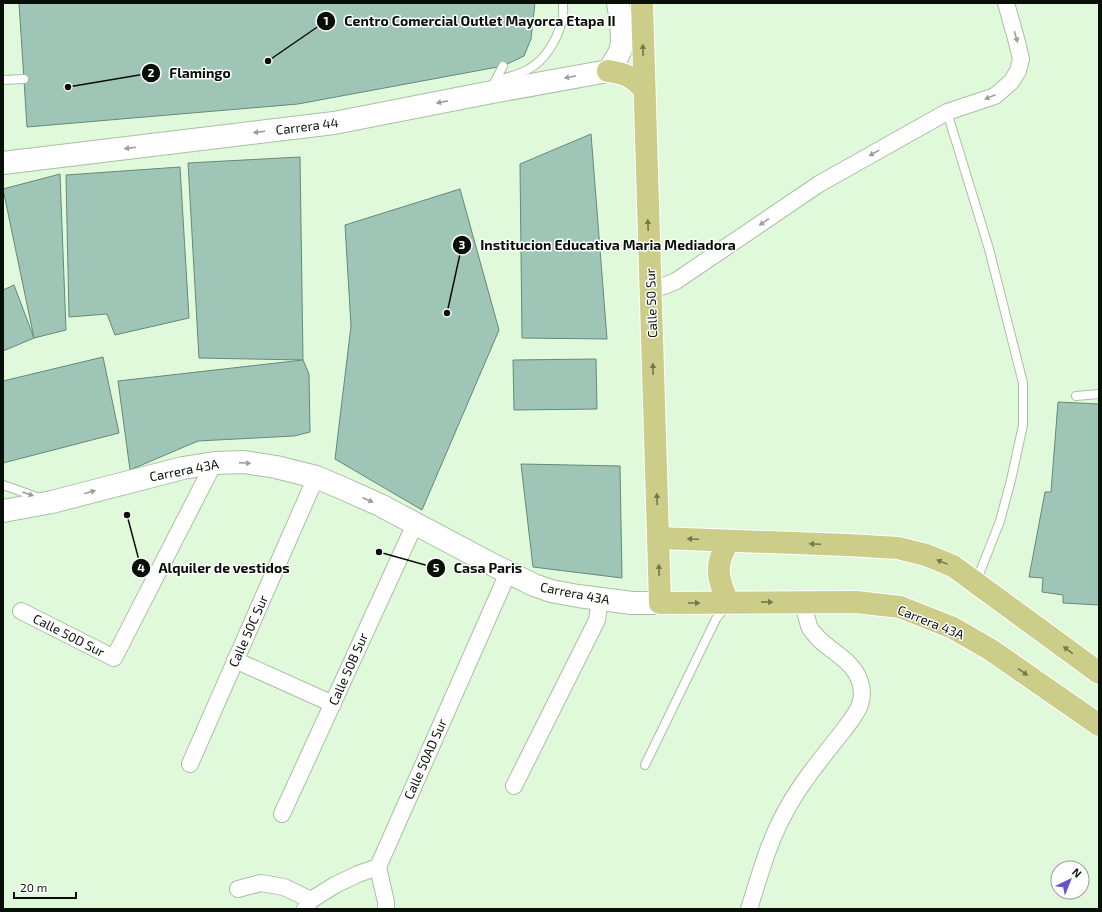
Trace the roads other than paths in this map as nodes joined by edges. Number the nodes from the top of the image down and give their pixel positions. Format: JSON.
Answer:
{"nodes":[{"id":1,"x":563,"y":3,"type":"edge"},
{"id":2,"x":618,"y":3,"type":"edge"},
{"id":3,"x":642,"y":3,"type":"edge"},
{"id":4,"x":1006,"y":3,"type":"edge"},
{"id":5,"x":503,"y":66,"type":"dead end"},
{"id":6,"x":608,"y":71,"type":"junction"},
{"id":7,"x":24,"y":79,"type":"dead end"},
{"id":8,"x":3,"y":80,"type":"edge"},
{"id":9,"x":491,"y":87,"type":"junction"},
{"id":10,"x":644,"y":89,"type":"junction"},
{"id":11,"x":947,"y":112,"type":"junction"},
{"id":12,"x":3,"y":163,"type":"edge"},
{"id":13,"x":650,"y":288,"type":"junction"},
{"id":14,"x":1099,"y":394,"type":"edge"},
{"id":15,"x":1076,"y":396,"type":"dead end"},
{"id":16,"x":214,"y":463,"type":"junction"},
{"id":17,"x":316,"y":477,"type":"junction"},
{"id":18,"x":3,"y":485,"type":"edge"},
{"id":19,"x":52,"y":502,"type":"junction"},
{"id":20,"x":3,"y":511,"type":"edge"},
{"id":21,"x":415,"y":524,"type":"junction"},
{"id":22,"x":658,"y":538,"type":"junction"},
{"id":23,"x":729,"y":541,"type":"junction"},
{"id":24,"x":508,"y":573,"type":"junction"},
{"id":25,"x":976,"y":582,"type":"junction"},
{"id":26,"x":600,"y":599,"type":"junction"},
{"id":27,"x":802,"y":601,"type":"junction"},
{"id":28,"x":728,"y":602,"type":"junction"},
{"id":29,"x":660,"y":603,"type":"junction"},
{"id":30,"x":21,"y":611,"type":"dead end"},
{"id":31,"x":235,"y":660,"type":"junction"},
{"id":32,"x":1099,"y":673,"type":"edge"},
{"id":33,"x":333,"y":704,"type":"junction"},
{"id":34,"x":1099,"y":725,"type":"edge"},
{"id":35,"x":190,"y":764,"type":"dead end"},
{"id":36,"x":645,"y":765,"type":"dead end"},
{"id":37,"x":514,"y":786,"type":"dead end"},
{"id":38,"x":282,"y":814,"type":"dead end"},
{"id":39,"x":378,"y":866,"type":"junction"},
{"id":40,"x":238,"y":889,"type":"dead end"},
{"id":41,"x":308,"y":904,"type":"edge"},
{"id":42,"x":386,"y":909,"type":"edge"},
{"id":43,"x":749,"y":909,"type":"edge"}],
"edges":[{"from":1,"to":9,"type":"lane"},
{"from":2,"to":6,"type":"main road"},
{"from":10,"to":3,"type":"main road","name":"Calle 50 Sur","one_way":true},
{"from":4,"to":11,"type":"street","one_way":true},
{"from":5,"to":9,"type":"lane"},
{"from":6,"to":9,"type":"main road","name":"Carrera 44","one_way":true},
{"from":6,"to":10,"type":"main road"},
{"from":7,"to":8,"type":"lane"},
{"from":9,"to":12,"type":"main road","name":"Carrera 44","one_way":true},
{"from":13,"to":10,"type":"main road","name":"Calle 50 Sur","one_way":true},
{"from":11,"to":13,"type":"street","one_way":true},
{"from":11,"to":25,"type":"lane"},
{"from":22,"to":13,"type":"main road","name":"Calle 50 Sur","one_way":true},
{"from":14,"to":15,"type":"lane"},
{"from":16,"to":17,"type":"main road","name":"Carrera 43A","one_way":true},
{"from":19,"to":16,"type":"main road","name":"Carrera 43A","one_way":true},
{"from":16,"to":30,"type":"street","name":"Calle 50D Sur"},
{"from":17,"to":21,"type":"main road","name":"Carrera 43A","one_way":true},
{"from":17,"to":31,"type":"street","name":"Calle 50C Sur"},
{"from":18,"to":19,"type":"lane","one_way":true},
{"from":19,"to":20,"type":"main road","name":"Carrera 43A"},
{"from":21,"to":24,"type":"main road","name":"Carrera 43A"},
{"from":21,"to":33,"type":"street","name":"Calle 50B Sur"},
{"from":23,"to":22,"type":"main road","one_way":true},
{"from":29,"to":22,"type":"main road","name":"Calle 50 Sur","one_way":true},
{"from":25,"to":23,"type":"main road","one_way":true},
{"from":23,"to":28,"type":"main road"},
{"from":24,"to":26,"type":"main road","name":"Carrera 43A"},
{"from":24,"to":39,"type":"street","name":"Calle 50AD Sur"},
{"from":32,"to":25,"type":"main road","one_way":true},
{"from":26,"to":29,"type":"main road","name":"Carrera 43A"},
{"from":26,"to":37,"type":"street"},
{"from":28,"to":27,"type":"main road","name":"Carrera 43A","one_way":true},
{"from":27,"to":34,"type":"main road","name":"Carrera 43A","one_way":true},
{"from":27,"to":43,"type":"street"},
{"from":29,"to":28,"type":"main road","name":"Carrera 43A","one_way":true},
{"from":28,"to":36,"type":"lane"},
{"from":31,"to":33,"type":"street"},
{"from":31,"to":35,"type":"street","name":"Calle 50C Sur"},
{"from":33,"to":38,"type":"street","name":"Calle 50B Sur"},
{"from":39,"to":41,"type":"street"},
{"from":39,"to":42,"type":"street"},
{"from":40,"to":41,"type":"street"}]}
